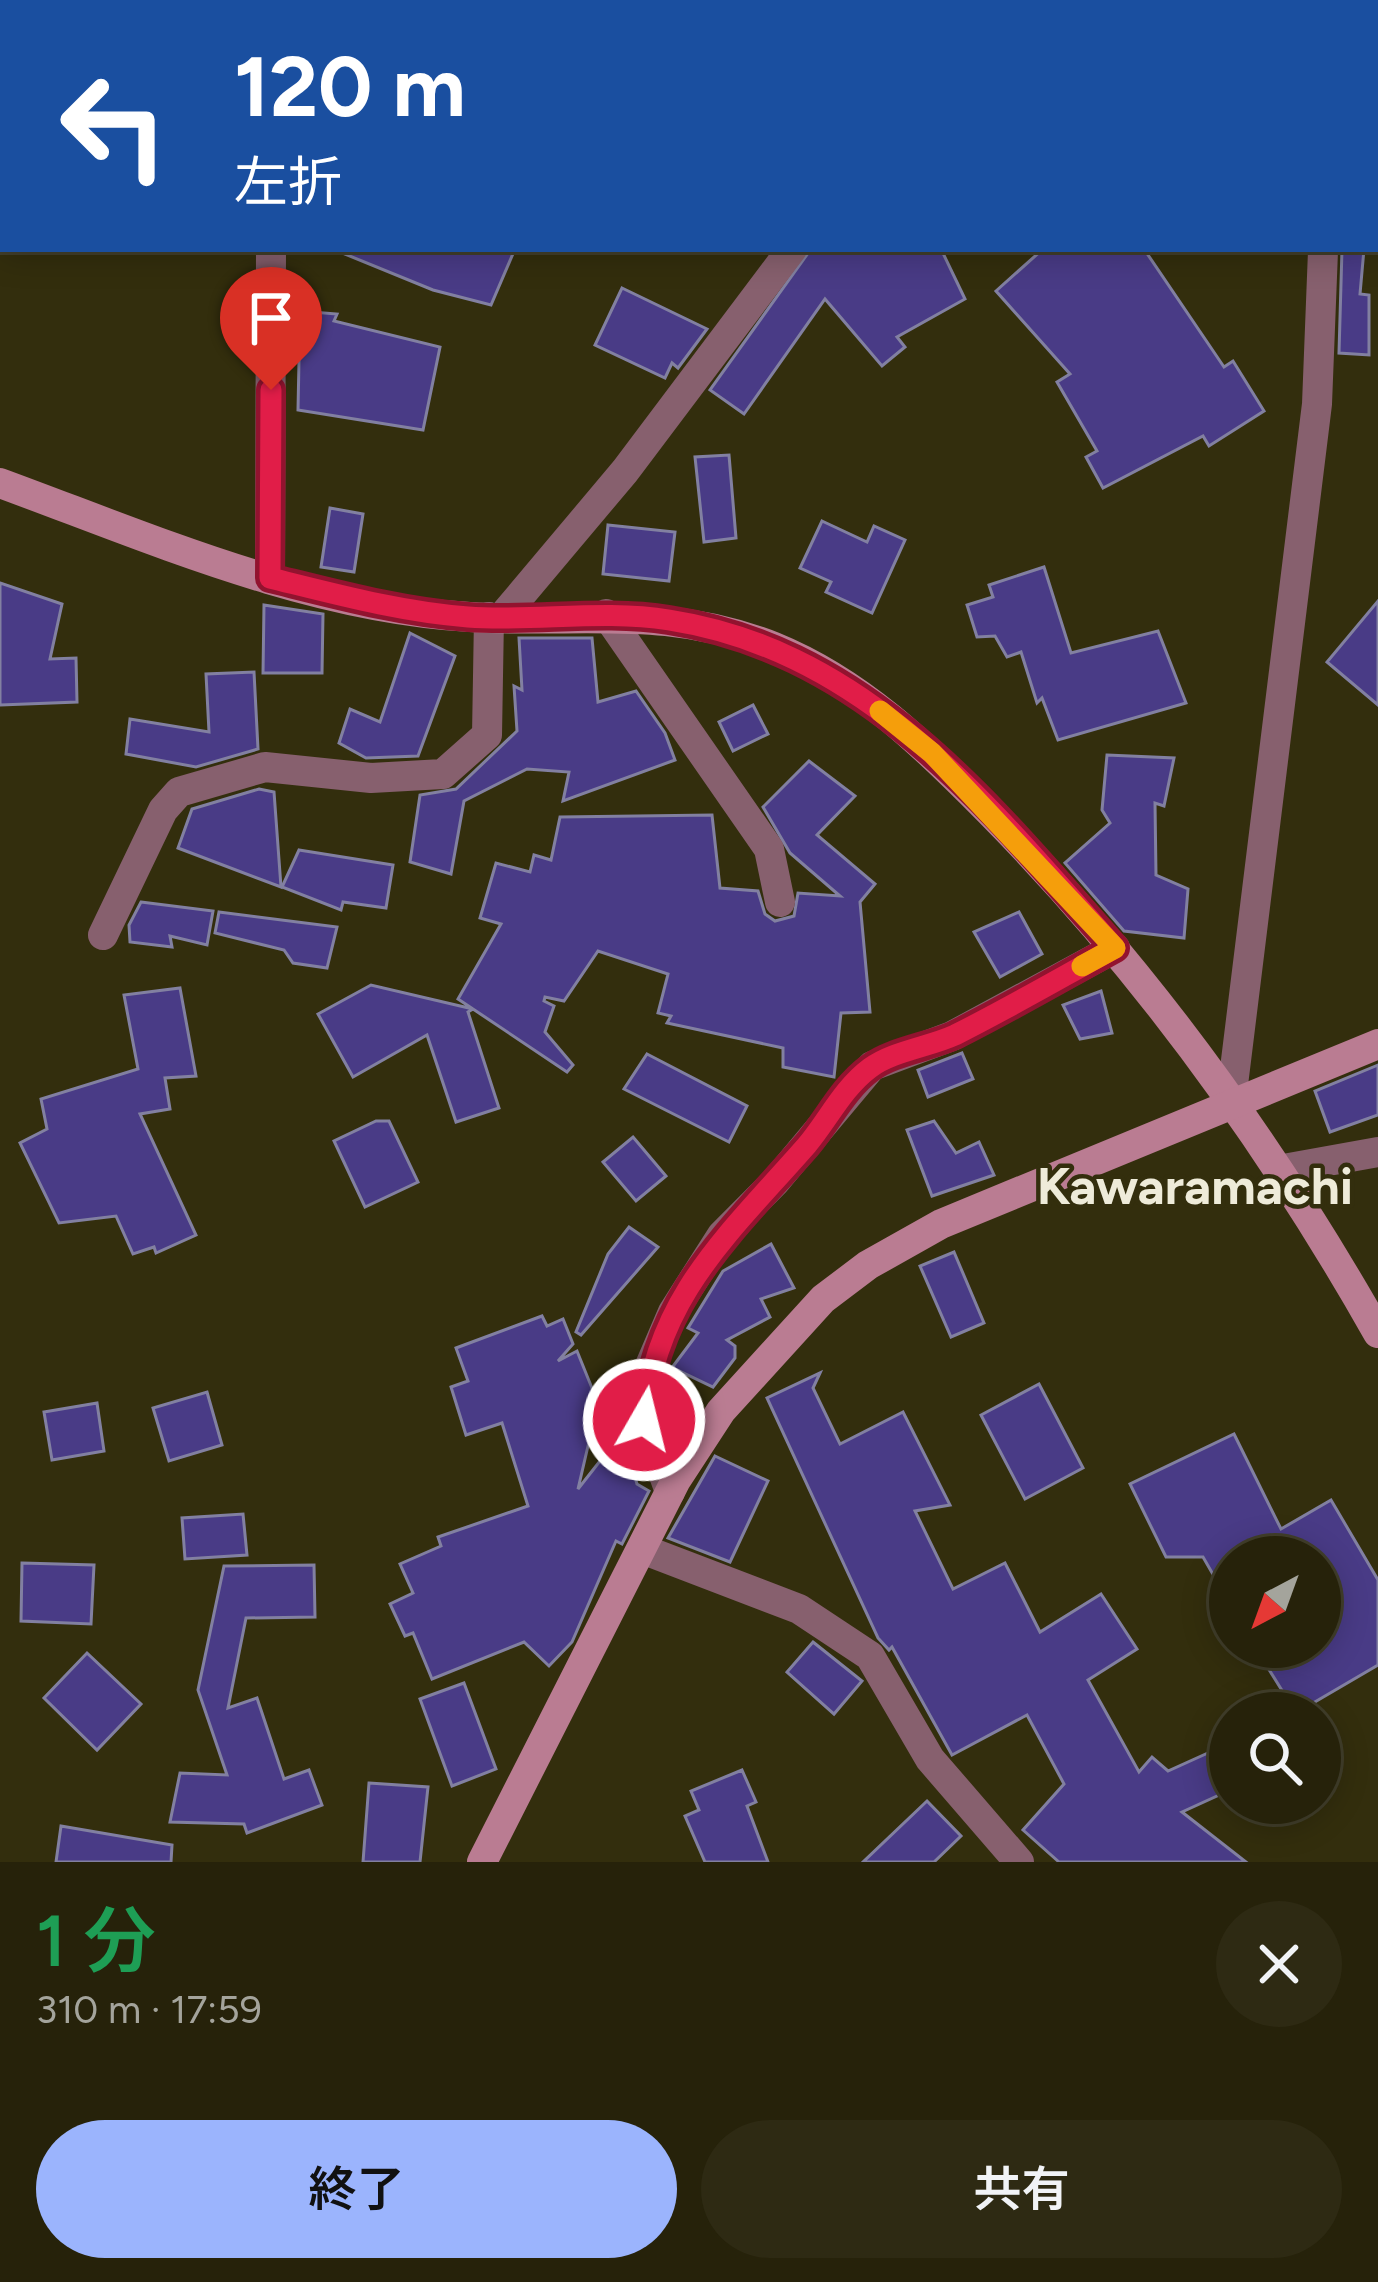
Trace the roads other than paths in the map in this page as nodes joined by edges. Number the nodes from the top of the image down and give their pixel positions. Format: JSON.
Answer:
{"nodes":[{"id":1,"x":271,"y":252,"type":"edge"},
{"id":2,"x":790,"y":252,"type":"edge"},
{"id":3,"x":1324,"y":252,"type":"edge"},
{"id":4,"x":10,"y":491,"type":"edge"},
{"id":5,"x":270,"y":578,"type":"junction"},
{"id":6,"x":606,"y":614,"type":"junction"},
{"id":7,"x":496,"y":616,"type":"junction"},
{"id":8,"x":780,"y":902,"type":"dead end"},
{"id":9,"x":104,"y":934,"type":"dead end"},
{"id":10,"x":1115,"y":948,"type":"junction"},
{"id":11,"x":1378,"y":1044,"type":"edge"},
{"id":12,"x":1231,"y":1101,"type":"junction"},
{"id":13,"x":1378,"y":1152,"type":"edge"},
{"id":14,"x":1277,"y":1170,"type":"junction"},
{"id":15,"x":1378,"y":1333,"type":"edge"},
{"id":16,"x":670,"y":1492,"type":"junction"},
{"id":17,"x":642,"y":1549,"type":"junction"},
{"id":18,"x":482,"y":1862,"type":"edge"},
{"id":19,"x":1019,"y":1862,"type":"edge"}],
"edges":[{"from":1,"to":5,"type":"street"},
{"from":2,"to":7,"type":"street"},
{"from":3,"to":12,"type":"street"},
{"from":4,"to":5,"type":"street"},
{"from":5,"to":7,"type":"street"},
{"from":6,"to":7,"type":"street"},
{"from":6,"to":8,"type":"street"},
{"from":6,"to":10,"type":"street"},
{"from":7,"to":9,"type":"street"},
{"from":10,"to":12,"type":"street"},
{"from":10,"to":16,"type":"street"},
{"from":11,"to":12,"type":"street"},
{"from":12,"to":14,"type":"street"},
{"from":12,"to":16,"type":"street"},
{"from":13,"to":14,"type":"street"},
{"from":14,"to":15,"type":"street"},
{"from":16,"to":17,"type":"street"},
{"from":17,"to":18,"type":"street"},
{"from":17,"to":19,"type":"street"}]}
